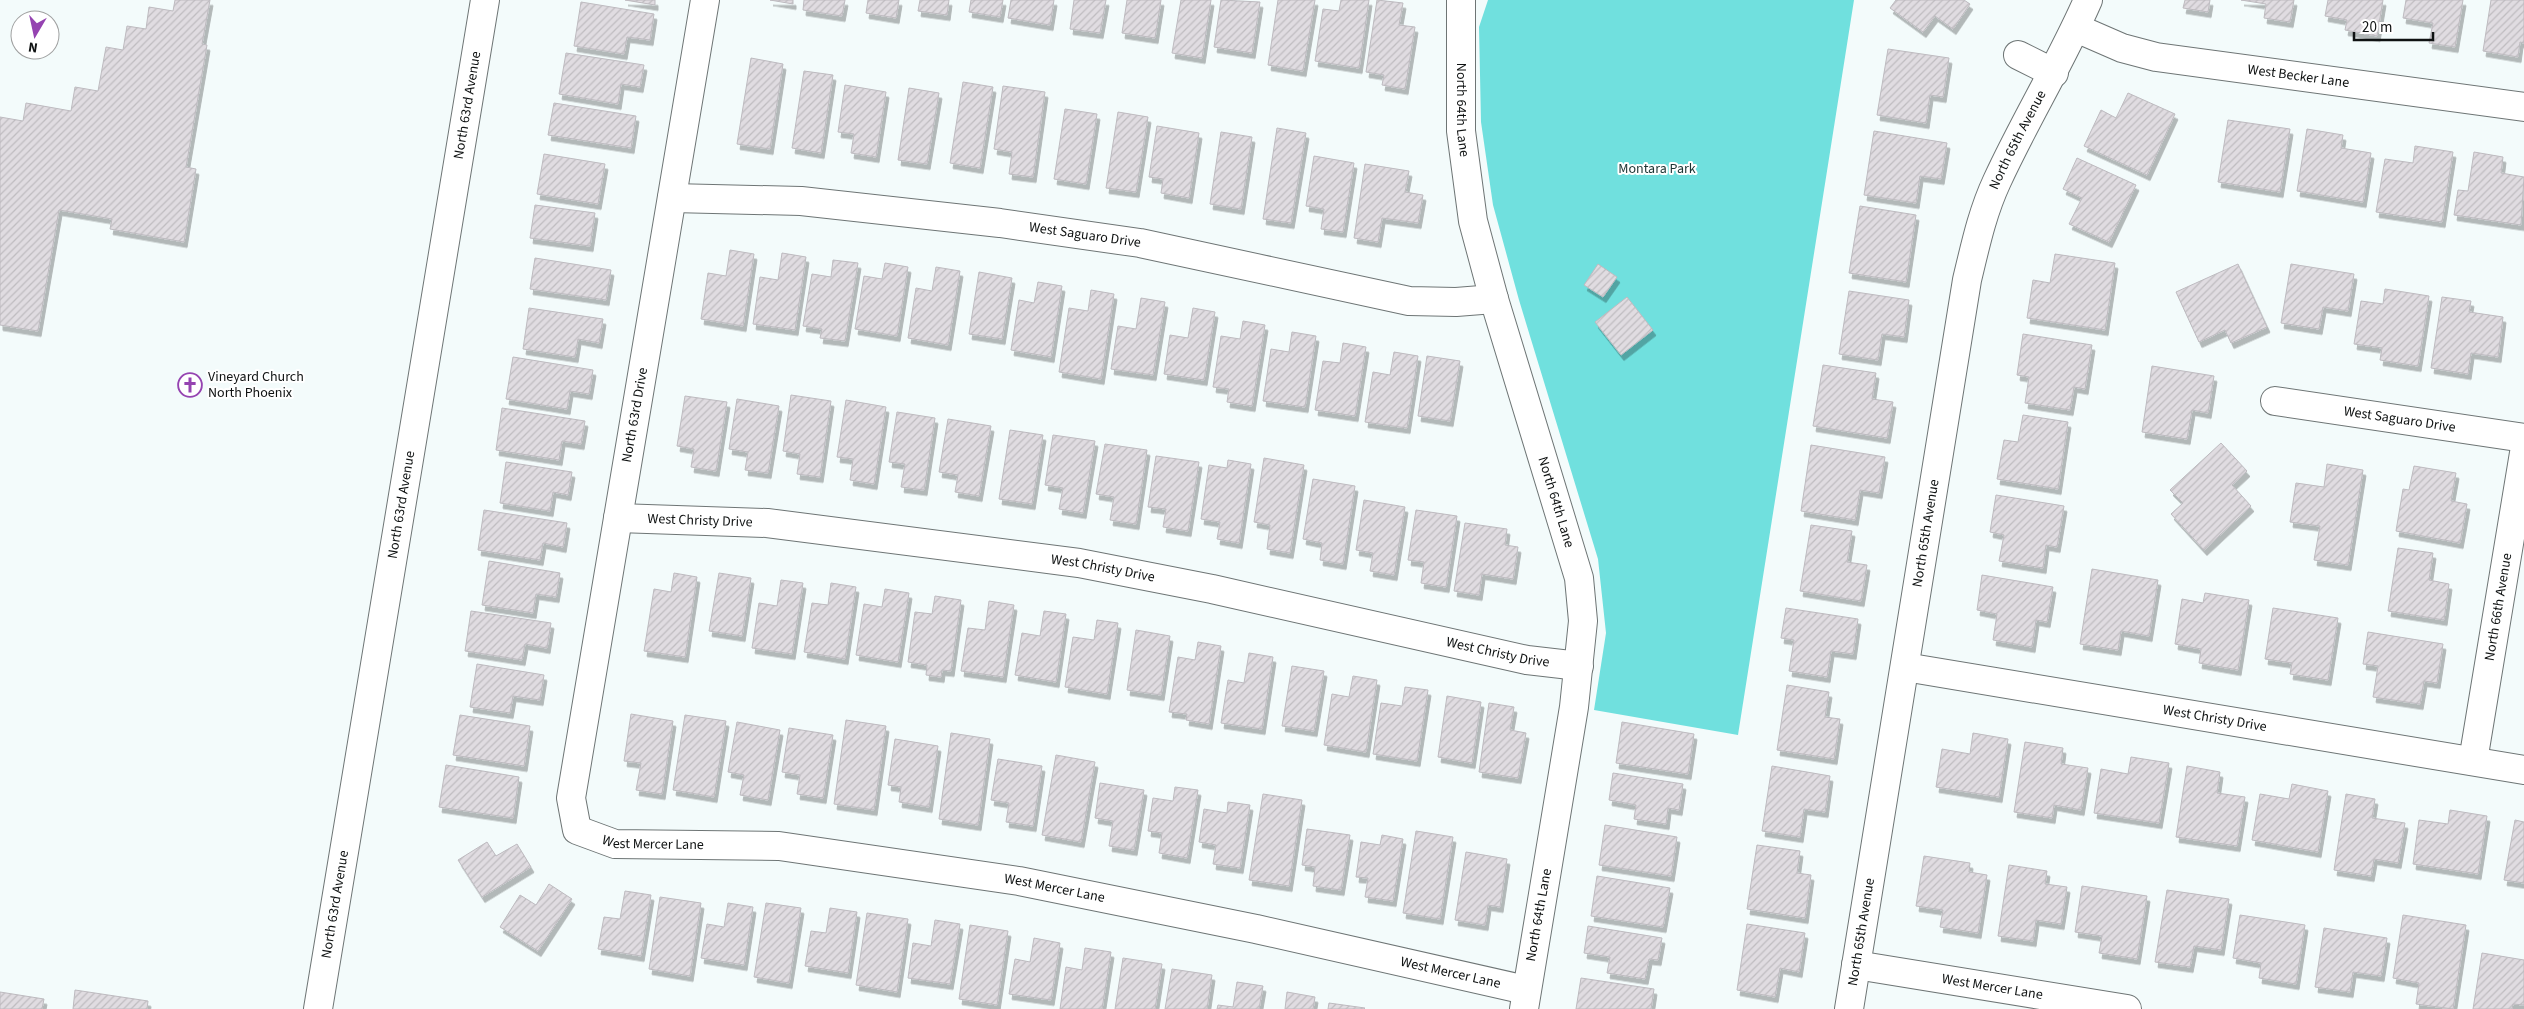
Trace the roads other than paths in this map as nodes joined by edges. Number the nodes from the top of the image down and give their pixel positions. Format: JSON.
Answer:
{"nodes":[{"id":1,"x":485,"y":0,"type":"edge"},
{"id":2,"x":705,"y":0,"type":"edge"},
{"id":3,"x":1461,"y":0,"type":"edge"},
{"id":4,"x":2088,"y":0,"type":"edge"},
{"id":5,"x":2076,"y":28,"type":"junction"},
{"id":6,"x":2018,"y":55,"type":"dead end"},
{"id":7,"x":2054,"y":73,"type":"junction"},
{"id":8,"x":2524,"y":108,"type":"edge"},
{"id":9,"x":672,"y":198,"type":"junction"},
{"id":10,"x":1494,"y":299,"type":"junction"},
{"id":11,"x":2275,"y":401,"type":"dead end"},
{"id":12,"x":2524,"y":438,"type":"edge"},
{"id":13,"x":2524,"y":453,"type":"edge"},
{"id":14,"x":618,"y":518,"type":"junction"},
{"id":15,"x":1579,"y":666,"type":"junction"},
{"id":16,"x":1905,"y":667,"type":"junction"},
{"id":17,"x":2474,"y":761,"type":"junction"},
{"id":18,"x":2524,"y":770,"type":"edge"},
{"id":19,"x":577,"y":830,"type":"joint"},
{"id":20,"x":1856,"y":965,"type":"junction"},
{"id":21,"x":1525,"y":999,"type":"edge"},
{"id":22,"x":318,"y":1009,"type":"edge"},
{"id":23,"x":1849,"y":1009,"type":"edge"},
{"id":24,"x":2126,"y":1009,"type":"edge"}],
"edges":[{"from":1,"to":22,"type":"street","name":"North 63rd Avenue"},
{"from":2,"to":9,"type":"street","name":"North 63rd Drive"},
{"from":3,"to":10,"type":"street","name":"North 64th Lane"},
{"from":4,"to":5,"type":"street","name":"North 65th Avenue"},
{"from":5,"to":7,"type":"street","name":"North 65th Avenue"},
{"from":5,"to":8,"type":"street","name":"West Becker Lane"},
{"from":6,"to":7,"type":"street"},
{"from":7,"to":16,"type":"street","name":"North 65th Avenue"},
{"from":9,"to":10,"type":"street","name":"West Saguaro Drive"},
{"from":9,"to":14,"type":"street","name":"North 63rd Drive"},
{"from":10,"to":15,"type":"street","name":"North 64th Lane"},
{"from":11,"to":12,"type":"street","name":"West Saguaro Drive"},
{"from":13,"to":17,"type":"street","name":"North 66th Avenue"},
{"from":14,"to":15,"type":"street","name":"West Christy Drive"},
{"from":14,"to":19,"type":"street","name":"North 63rd Drive"},
{"from":15,"to":21,"type":"street","name":"North 64th Lane"},
{"from":16,"to":17,"type":"street","name":"West Christy Drive"},
{"from":16,"to":20,"type":"street","name":"North 65th Avenue"},
{"from":17,"to":18,"type":"street","name":"West Christy Drive"},
{"from":19,"to":21,"type":"street","name":"West Mercer Lane"},
{"from":20,"to":23,"type":"street","name":"North 65th Avenue"},
{"from":20,"to":24,"type":"street","name":"West Mercer Lane"}]}
